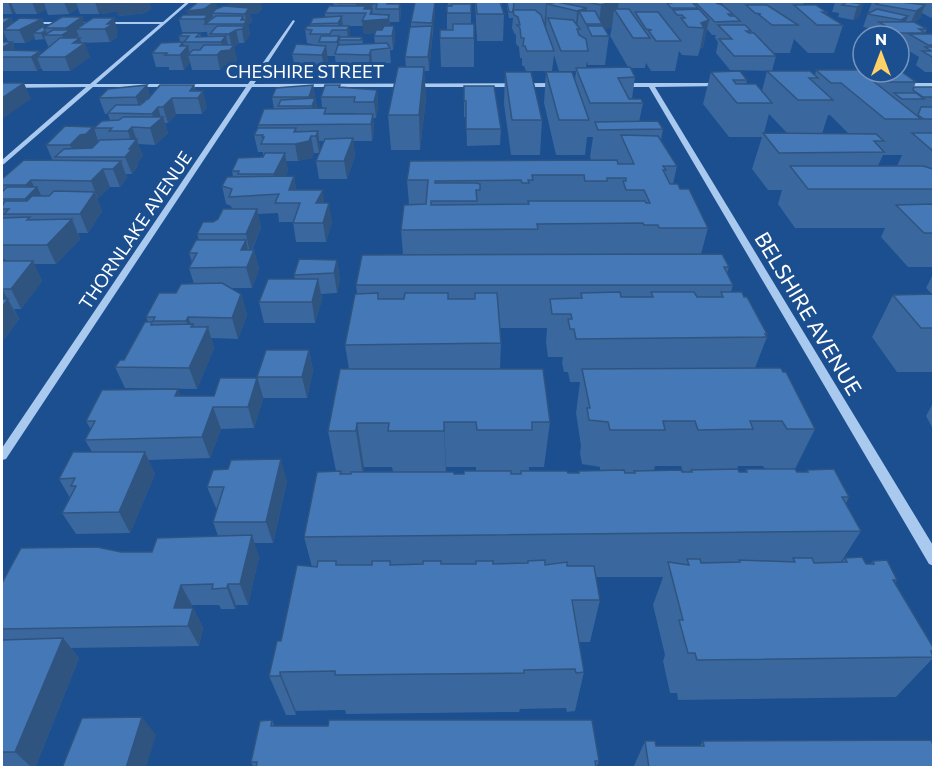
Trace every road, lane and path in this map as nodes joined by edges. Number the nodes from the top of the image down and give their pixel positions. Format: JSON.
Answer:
{"nodes":[{"id":1,"x":188,"y":2,"type":"edge"},
{"id":2,"x":292,"y":21,"type":"dead end"},
{"id":3,"x":2,"y":22,"type":"edge"},
{"id":4,"x":164,"y":22,"type":"junction"},
{"id":5,"x":565,"y":85,"type":"edge"},
{"id":6,"x":612,"y":85,"type":"edge"},
{"id":7,"x":651,"y":85,"type":"junction"},
{"id":8,"x":725,"y":85,"type":"edge"},
{"id":9,"x":899,"y":85,"type":"edge"},
{"id":10,"x":933,"y":85,"type":"edge"},
{"id":11,"x":2,"y":86,"type":"edge"},
{"id":12,"x":91,"y":86,"type":"junction"},
{"id":13,"x":249,"y":86,"type":"junction"},
{"id":14,"x":2,"y":163,"type":"edge"},
{"id":15,"x":2,"y":456,"type":"edge"},
{"id":16,"x":933,"y":560,"type":"edge"}],
"edges":[{"from":1,"to":4,"type":"street"},
{"from":2,"to":13,"type":"street","name":"THORNLAKE AVENUE"},
{"from":3,"to":4,"type":"street"},
{"from":4,"to":12,"type":"street"},
{"from":5,"to":13,"type":"street","name":"CHESHIRE STREET"},
{"from":6,"to":7,"type":"street"},
{"from":7,"to":8,"type":"street"},
{"from":7,"to":16,"type":"street","name":"BELSHIRE AVENUE"},
{"from":9,"to":10,"type":"street"},
{"from":11,"to":12,"type":"street","name":"CHESHIRE STREET"},
{"from":12,"to":13,"type":"street","name":"CHESHIRE STREET"},
{"from":12,"to":14,"type":"street"},
{"from":13,"to":15,"type":"street","name":"THORNLAKE AVENUE"}]}
